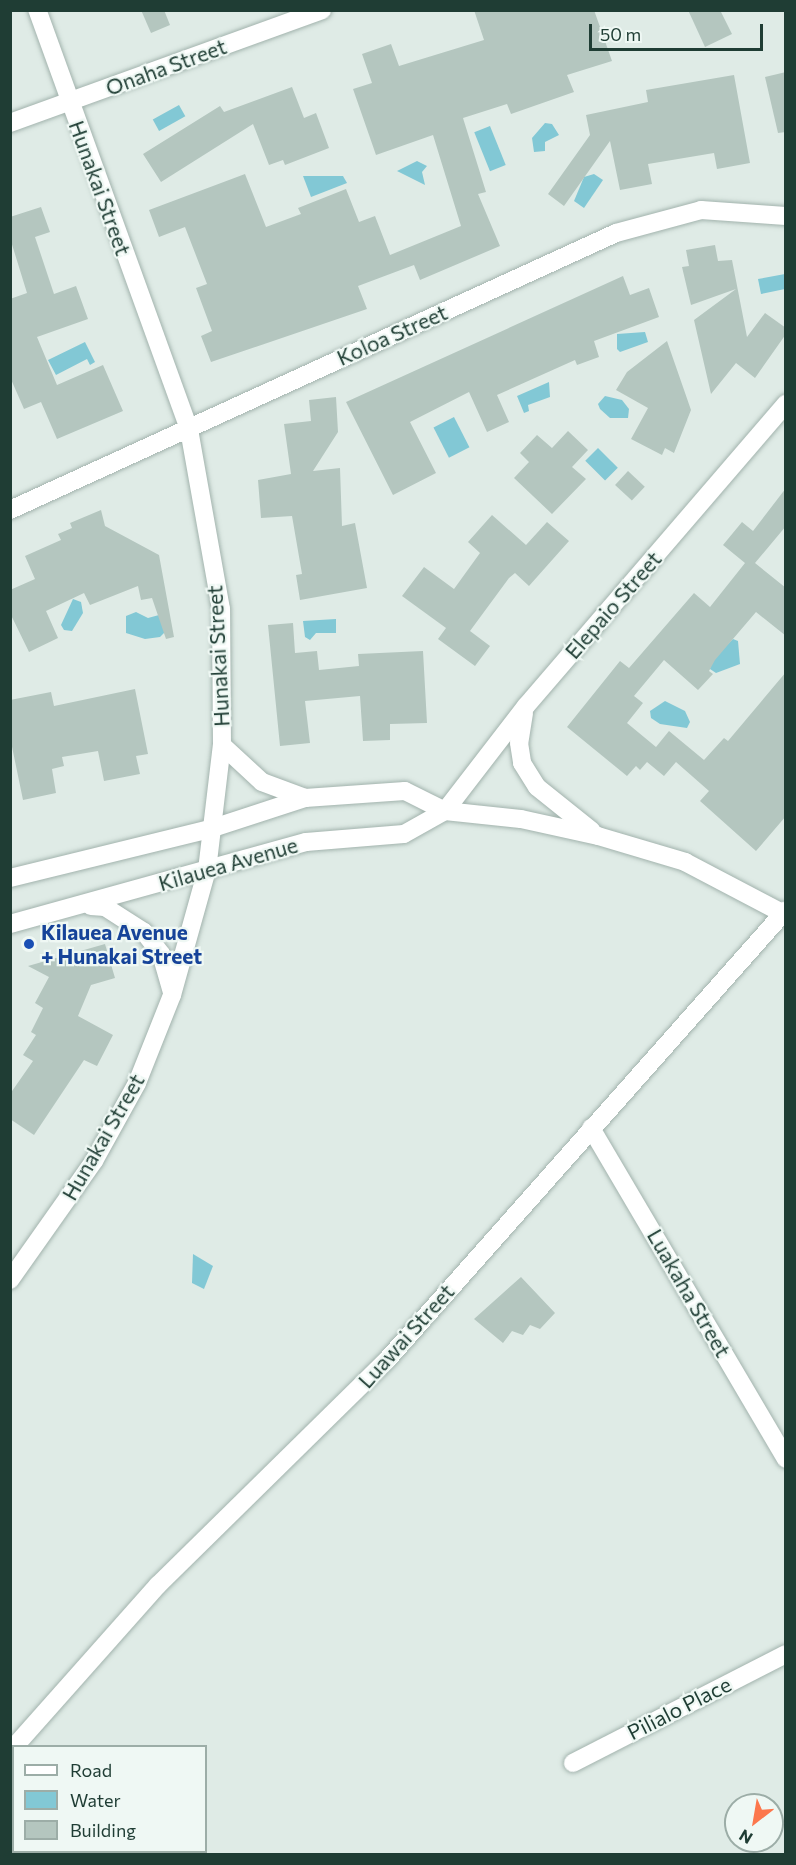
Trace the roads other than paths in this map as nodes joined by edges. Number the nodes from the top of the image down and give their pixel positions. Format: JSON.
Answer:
{"nodes":[{"id":1,"x":37,"y":10,"type":"edge"},
{"id":2,"x":322,"y":10,"type":"edge"},
{"id":3,"x":69,"y":102,"type":"junction"},
{"id":4,"x":10,"y":123,"type":"edge"},
{"id":5,"x":786,"y":216,"type":"edge"},
{"id":6,"x":786,"y":404,"type":"edge"},
{"id":7,"x":189,"y":429,"type":"junction"},
{"id":8,"x":10,"y":510,"type":"edge"},
{"id":9,"x":526,"y":706,"type":"junction"},
{"id":10,"x":222,"y":744,"type":"junction"},
{"id":11,"x":305,"y":798,"type":"junction"},
{"id":12,"x":445,"y":811,"type":"junction"},
{"id":13,"x":213,"y":828,"type":"junction"},
{"id":14,"x":598,"y":836,"type":"junction"},
{"id":15,"x":207,"y":870,"type":"junction"},
{"id":16,"x":10,"y":878,"type":"edge"},
{"id":17,"x":80,"y":906,"type":"junction"},
{"id":18,"x":785,"y":913,"type":"edge"},
{"id":19,"x":10,"y":924,"type":"edge"},
{"id":20,"x":172,"y":995,"type":"junction"},
{"id":21,"x":591,"y":1128,"type":"junction"},
{"id":22,"x":10,"y":1280,"type":"edge"},
{"id":23,"x":786,"y":1459,"type":"edge"},
{"id":24,"x":786,"y":1654,"type":"edge"},
{"id":25,"x":16,"y":1745,"type":"edge"},
{"id":26,"x":573,"y":1763,"type":"dead end"}],
"edges":[{"from":1,"to":3,"type":"street","name":"Hunakai Street"},
{"from":2,"to":3,"type":"street","name":"Onaha Street"},
{"from":3,"to":4,"type":"street","name":"Onaha Street"},
{"from":3,"to":7,"type":"street","name":"Hunakai Street"},
{"from":5,"to":7,"type":"street","name":"Koloa Street"},
{"from":6,"to":9,"type":"street","name":"Elepaio Street"},
{"from":7,"to":8,"type":"street","name":"Koloa Street"},
{"from":7,"to":10,"type":"street","name":"Hunakai Street"},
{"from":9,"to":12,"type":"street","name":"Elepaio Street"},
{"from":9,"to":14,"type":"street"},
{"from":10,"to":11,"type":"street"},
{"from":10,"to":13,"type":"street","name":"Hunakai Street"},
{"from":11,"to":12,"type":"street","name":"Kilauea Avenue"},
{"from":11,"to":13,"type":"street","name":"Kilauea Avenue"},
{"from":12,"to":14,"type":"street","name":"Kilauea Avenue"},
{"from":12,"to":15,"type":"street","name":"Kilauea Avenue"},
{"from":13,"to":15,"type":"street","name":"Hunakai Street"},
{"from":13,"to":16,"type":"street","name":"Kilauea Avenue"},
{"from":14,"to":18,"type":"street","name":"Kilauea Avenue"},
{"from":15,"to":17,"type":"street","name":"Kilauea Avenue"},
{"from":15,"to":20,"type":"street","name":"Hunakai Street"},
{"from":17,"to":19,"type":"street","name":"Kilauea Avenue"},
{"from":17,"to":20,"type":"street"},
{"from":18,"to":21,"type":"street","name":"Luawai Street"},
{"from":20,"to":22,"type":"street","name":"Hunakai Street"},
{"from":21,"to":23,"type":"street","name":"Luakaha Street"},
{"from":21,"to":25,"type":"street","name":"Luawai Street"},
{"from":24,"to":26,"type":"street","name":"Pilialo Place"}]}
